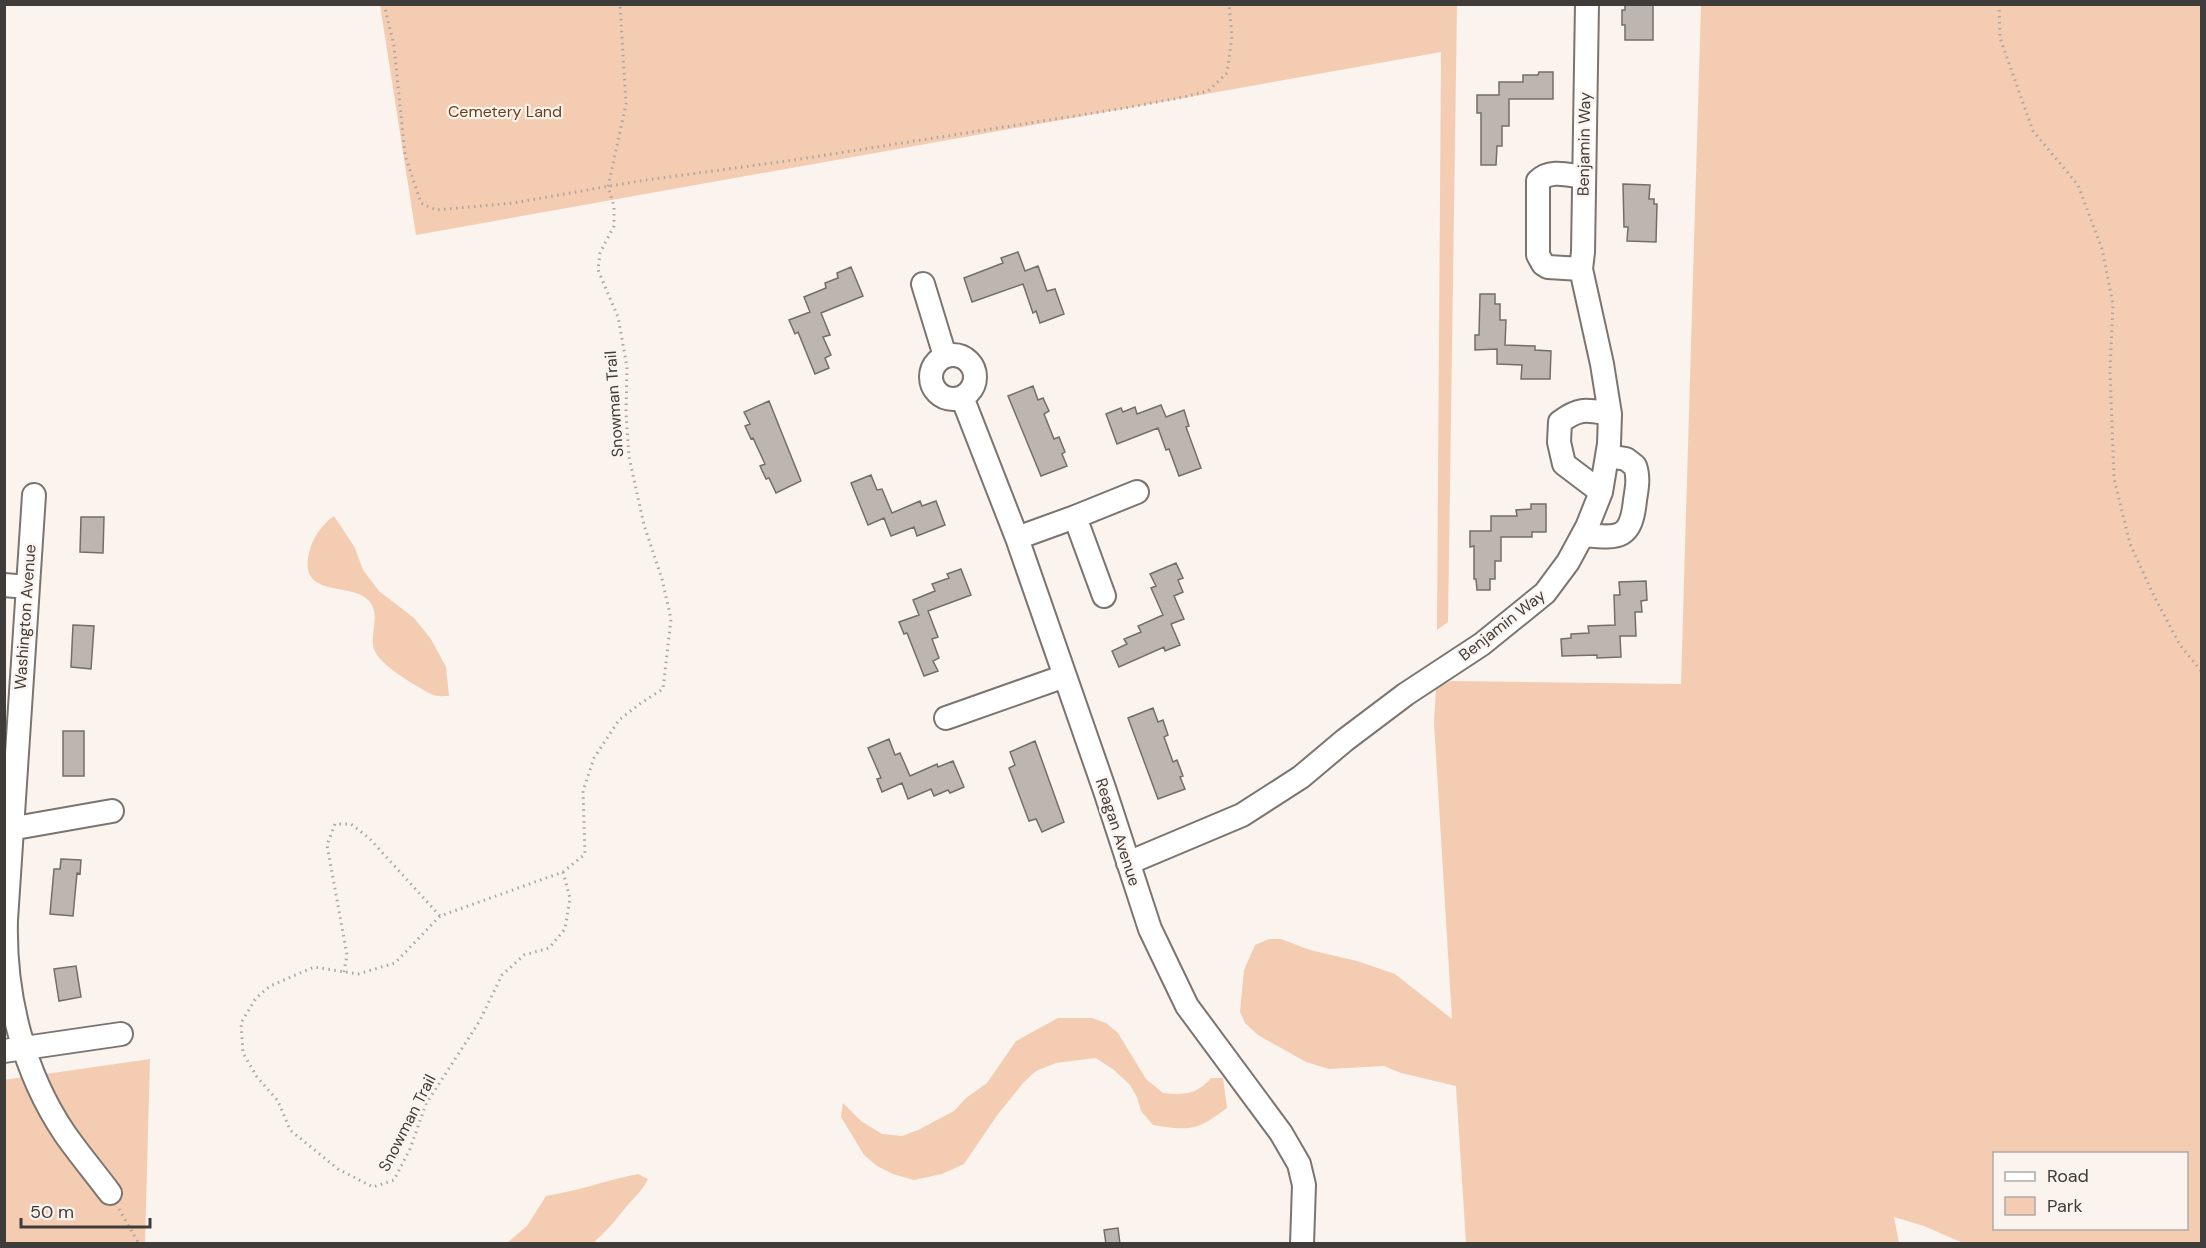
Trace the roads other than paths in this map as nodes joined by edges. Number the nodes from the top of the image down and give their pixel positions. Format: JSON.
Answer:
{"nodes":[{"id":1,"x":1587,"y":4,"type":"edge"},
{"id":2,"x":1583,"y":177,"type":"junction"},
{"id":3,"x":1581,"y":269,"type":"junction"},
{"id":4,"x":923,"y":284,"type":"dead end"},
{"id":5,"x":945,"y":356,"type":"junction"},
{"id":6,"x":962,"y":397,"type":"junction"},
{"id":7,"x":1610,"y":414,"type":"junction"},
{"id":8,"x":1608,"y":456,"type":"junction"},
{"id":9,"x":1137,"y":492,"type":"dead end"},
{"id":10,"x":1601,"y":492,"type":"junction"},
{"id":11,"x":34,"y":495,"type":"dead end"},
{"id":12,"x":1075,"y":517,"type":"junction"},
{"id":13,"x":1583,"y":535,"type":"junction"},
{"id":14,"x":1017,"y":538,"type":"junction"},
{"id":15,"x":16,"y":586,"type":"edge"},
{"id":16,"x":1104,"y":596,"type":"dead end"},
{"id":17,"x":1065,"y":676,"type":"junction"},
{"id":18,"x":946,"y":718,"type":"dead end"},
{"id":19,"x":112,"y":811,"type":"dead end"},
{"id":20,"x":8,"y":829,"type":"edge"},
{"id":21,"x":1128,"y":863,"type":"junction"},
{"id":22,"x":121,"y":1034,"type":"dead end"},
{"id":23,"x":14,"y":1050,"type":"edge"},
{"id":24,"x":110,"y":1192,"type":"road end"},
{"id":25,"x":1302,"y":1244,"type":"edge"}],
"edges":[{"from":1,"to":2,"type":"street","name":"Benjamin Way"},
{"from":2,"to":3,"type":"street","name":"Benjamin Way"},
{"from":2,"to":3,"type":"street"},
{"from":3,"to":7,"type":"street","name":"Benjamin Way"},
{"from":4,"to":5,"type":"street"},
{"from":5,"to":6,"type":"street"},
{"from":5,"to":6,"type":"street"},
{"from":6,"to":14,"type":"street","name":"Reagan Avenue"},
{"from":7,"to":8,"type":"street","name":"Benjamin Way"},
{"from":7,"to":10,"type":"street"},
{"from":8,"to":10,"type":"street","name":"Benjamin Way"},
{"from":8,"to":13,"type":"street"},
{"from":9,"to":12,"type":"street"},
{"from":10,"to":13,"type":"street","name":"Benjamin Way"},
{"from":11,"to":15,"type":"street","name":"Washington Avenue"},
{"from":12,"to":14,"type":"street"},
{"from":12,"to":16,"type":"street"},
{"from":13,"to":21,"type":"street","name":"Benjamin Way"},
{"from":14,"to":17,"type":"street","name":"Reagan Avenue"},
{"from":15,"to":20,"type":"street","name":"Washington Avenue"},
{"from":17,"to":18,"type":"street"},
{"from":17,"to":21,"type":"street","name":"Reagan Avenue"},
{"from":19,"to":20,"type":"street"},
{"from":20,"to":23,"type":"street","name":"Washington Avenue"},
{"from":21,"to":25,"type":"street","name":"Reagan Avenue"},
{"from":22,"to":23,"type":"street"},
{"from":23,"to":24,"type":"street","name":"Washington Avenue"}]}
